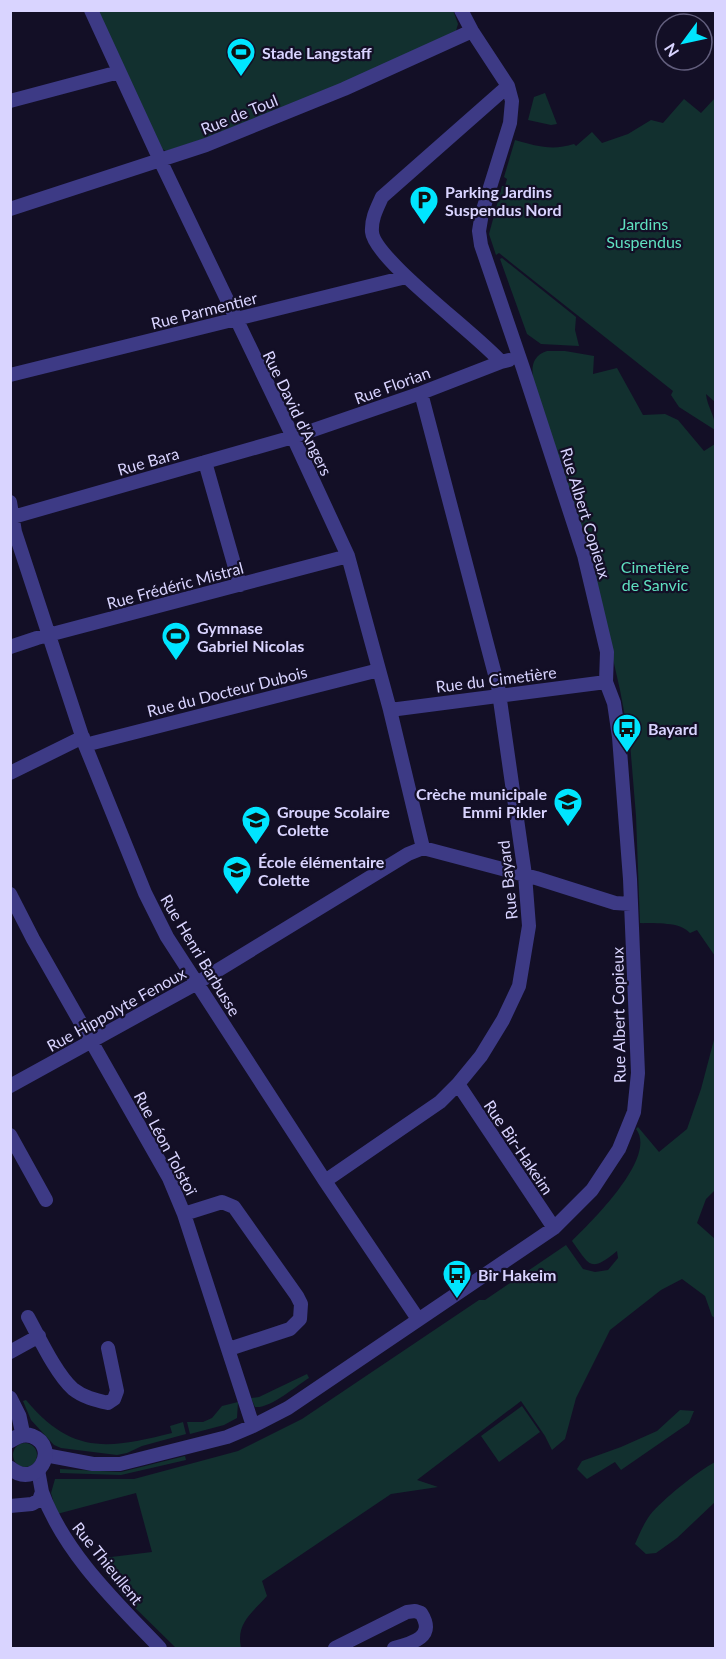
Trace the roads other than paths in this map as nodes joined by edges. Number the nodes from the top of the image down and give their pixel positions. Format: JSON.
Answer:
{"nodes":[{"id":1,"x":92,"y":10,"type":"edge"},
{"id":2,"x":461,"y":10,"type":"edge"},
{"id":3,"x":472,"y":31,"type":"junction"},
{"id":4,"x":119,"y":72,"type":"junction"},
{"id":5,"x":508,"y":86,"type":"junction"},
{"id":6,"x":10,"y":101,"type":"edge"},
{"id":7,"x":160,"y":160,"type":"junction"},
{"id":8,"x":10,"y":209,"type":"edge"},
{"id":9,"x":406,"y":277,"type":"junction"},
{"id":10,"x":235,"y":320,"type":"junction"},
{"id":11,"x":520,"y":358,"type":"junction"},
{"id":12,"x":501,"y":362,"type":"junction"},
{"id":13,"x":10,"y":375,"type":"edge"},
{"id":14,"x":422,"y":393,"type":"junction"},
{"id":15,"x":293,"y":437,"type":"junction"},
{"id":16,"x":205,"y":462,"type":"junction"},
{"id":17,"x":10,"y":502,"type":"edge"},
{"id":18,"x":13,"y":517,"type":"junction"},
{"id":19,"x":13,"y":533,"type":"edge"},
{"id":20,"x":348,"y":556,"type":"junction"},
{"id":21,"x":240,"y":585,"type":"junction"},
{"id":22,"x":49,"y":636,"type":"junction"},
{"id":23,"x":10,"y":647,"type":"edge"},
{"id":24,"x":379,"y":669,"type":"junction"},
{"id":25,"x":606,"y":682,"type":"junction"},
{"id":26,"x":500,"y":695,"type":"junction"},
{"id":27,"x":390,"y":710,"type":"junction"},
{"id":28,"x":84,"y":741,"type":"junction"},
{"id":29,"x":10,"y":773,"type":"edge"},
{"id":30,"x":423,"y":848,"type":"junction"},
{"id":31,"x":525,"y":875,"type":"junction"},
{"id":32,"x":10,"y":894,"type":"edge"},
{"id":33,"x":631,"y":904,"type":"junction"},
{"id":34,"x":197,"y":983,"type":"junction"},
{"id":35,"x":92,"y":1042,"type":"junction"},
{"id":36,"x":458,"y":1084,"type":"junction"},
{"id":37,"x":10,"y":1086,"type":"edge"},
{"id":38,"x":10,"y":1135,"type":"edge"},
{"id":39,"x":325,"y":1181,"type":"junction"},
{"id":40,"x":46,"y":1200,"type":"dead end"},
{"id":41,"x":184,"y":1214,"type":"junction"},
{"id":42,"x":554,"y":1228,"type":"junction"},
{"id":43,"x":28,"y":1317,"type":"dead end"},
{"id":44,"x":418,"y":1319,"type":"junction"},
{"id":45,"x":39,"y":1336,"type":"junction"},
{"id":46,"x":108,"y":1348,"type":"dead end"},
{"id":47,"x":229,"y":1349,"type":"junction"},
{"id":48,"x":10,"y":1352,"type":"edge"},
{"id":49,"x":10,"y":1398,"type":"edge"},
{"id":50,"x":253,"y":1426,"type":"junction"},
{"id":51,"x":17,"y":1438,"type":"edge"},
{"id":52,"x":45,"y":1455,"type":"junction"},
{"id":53,"x":10,"y":1468,"type":"edge"},
{"id":54,"x":38,"y":1470,"type":"junction"},
{"id":55,"x":42,"y":1492,"type":"junction"},
{"id":56,"x":10,"y":1506,"type":"edge"},
{"id":57,"x":160,"y":1648,"type":"edge"},
{"id":58,"x":335,"y":1648,"type":"edge"},
{"id":59,"x":394,"y":1648,"type":"edge"}],
"edges":[{"from":1,"to":4,"type":"street","name":"Rue David d'Angers"},
{"from":2,"to":3,"type":"street","name":"Rue Albert Copieux"},
{"from":3,"to":5,"type":"street","name":"Rue Albert Copieux"},
{"from":3,"to":7,"type":"street","name":"Rue de Toul"},
{"from":4,"to":6,"type":"street"},
{"from":4,"to":7,"type":"street","name":"Rue David d'Angers"},
{"from":5,"to":9,"type":"street"},
{"from":5,"to":11,"type":"street","name":"Rue Albert Copieux"},
{"from":7,"to":8,"type":"street","name":"Rue de Toul"},
{"from":7,"to":10,"type":"street","name":"Rue David d'Angers"},
{"from":9,"to":10,"type":"street","name":"Rue Parmentier"},
{"from":9,"to":12,"type":"street"},
{"from":10,"to":13,"type":"street","name":"Rue Parmentier"},
{"from":10,"to":15,"type":"street","name":"Rue David d'Angers"},
{"from":11,"to":12,"type":"street"},
{"from":11,"to":25,"type":"street","name":"Rue Albert Copieux"},
{"from":12,"to":14,"type":"street","name":"Rue Florian"},
{"from":14,"to":15,"type":"street","name":"Rue Florian"},
{"from":14,"to":26,"type":"street","name":"Rue Bayard"},
{"from":15,"to":16,"type":"street","name":"Rue Bara"},
{"from":15,"to":20,"type":"street","name":"Rue David d'Angers"},
{"from":16,"to":18,"type":"street","name":"Rue Bara"},
{"from":16,"to":21,"type":"street"},
{"from":17,"to":18,"type":"street","name":"Rue Henri Barbusse"},
{"from":18,"to":19,"type":"street","name":"Rue Henri Barbusse"},
{"from":19,"to":22,"type":"street","name":"Rue Henri Barbusse"},
{"from":20,"to":21,"type":"street","name":"Rue Frédéric Mistral"},
{"from":20,"to":24,"type":"street","name":"Rue David d'Angers"},
{"from":21,"to":22,"type":"street","name":"Rue Frédéric Mistral"},
{"from":22,"to":23,"type":"street","name":"Rue Frédéric Mistral"},
{"from":22,"to":28,"type":"street","name":"Rue Henri Barbusse"},
{"from":24,"to":27,"type":"street","name":"Rue David d'Angers"},
{"from":24,"to":28,"type":"street","name":"Rue du Docteur Dubois"},
{"from":25,"to":26,"type":"street","name":"Rue du Cimetière"},
{"from":25,"to":33,"type":"street","name":"Rue Albert Copieux"},
{"from":26,"to":27,"type":"street","name":"Rue du Cimetière"},
{"from":26,"to":31,"type":"street","name":"Rue Bayard"},
{"from":27,"to":30,"type":"street","name":"Rue David d'Angers"},
{"from":28,"to":29,"type":"street","name":"Rue du Docteur Dubois"},
{"from":28,"to":34,"type":"street","name":"Rue Henri Barbusse"},
{"from":30,"to":31,"type":"street"},
{"from":30,"to":34,"type":"street","name":"Rue Hippolyte Fenoux"},
{"from":31,"to":33,"type":"street"},
{"from":31,"to":36,"type":"street","name":"Rue Bayard"},
{"from":32,"to":35,"type":"street","name":"Rue Léon Tolstoï"},
{"from":33,"to":42,"type":"street","name":"Rue Albert Copieux"},
{"from":34,"to":35,"type":"street","name":"Rue Hippolyte Fenoux"},
{"from":34,"to":39,"type":"street","name":"Rue Henri Barbusse"},
{"from":35,"to":37,"type":"street","name":"Rue Hippolyte Fenoux"},
{"from":35,"to":41,"type":"street","name":"Rue Léon Tolstoï"},
{"from":36,"to":39,"type":"street","name":"Rue Bayard"},
{"from":36,"to":42,"type":"street","name":"Rue Bir-Hakeim"},
{"from":38,"to":40,"type":"street"},
{"from":39,"to":44,"type":"street","name":"Rue Henri Barbusse"},
{"from":41,"to":47,"type":"street","name":"Rue Léon Tolstoï"},
{"from":41,"to":47,"type":"street"},
{"from":42,"to":44,"type":"street","name":"Rue Albert Copieux"},
{"from":43,"to":45,"type":"street"},
{"from":44,"to":50,"type":"street","name":"Rue Albert Copieux"},
{"from":45,"to":46,"type":"street"},
{"from":45,"to":48,"type":"street"},
{"from":47,"to":50,"type":"street","name":"Rue Léon Tolstoï"},
{"from":49,"to":51,"type":"street"},
{"from":50,"to":52,"type":"street","name":"Rue Albert Copieux"},
{"from":51,"to":52,"type":"street"},
{"from":52,"to":54,"type":"street"},
{"from":53,"to":54,"type":"street"},
{"from":54,"to":55,"type":"street","name":"Rue Thieullent"},
{"from":55,"to":56,"type":"street"},
{"from":55,"to":57,"type":"street","name":"Rue Thieullent"},
{"from":58,"to":59,"type":"street"}]}
